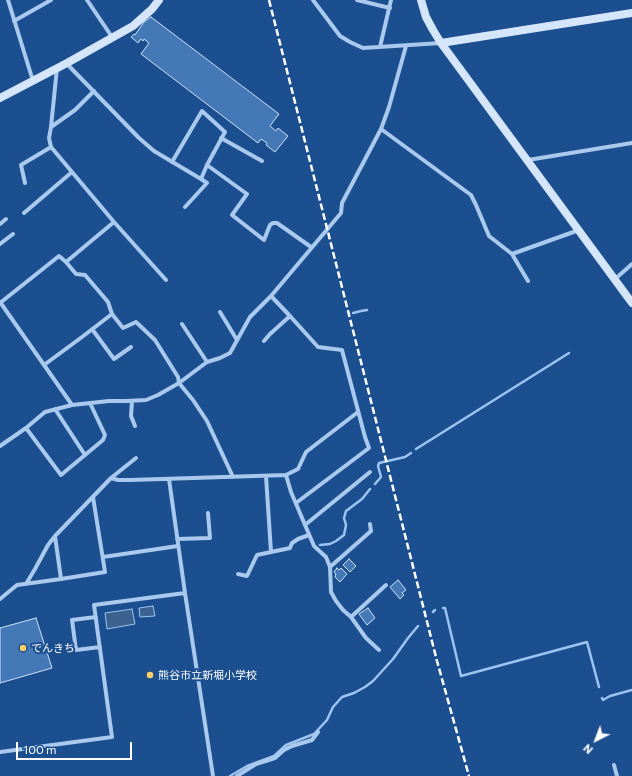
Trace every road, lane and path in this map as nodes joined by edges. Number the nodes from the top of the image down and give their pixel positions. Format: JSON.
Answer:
{"nodes":[{"id":1,"x":8,"y":0,"type":"edge"},
{"id":2,"x":51,"y":0,"type":"edge"},
{"id":3,"x":87,"y":0,"type":"edge"},
{"id":4,"x":159,"y":0,"type":"edge"},
{"id":5,"x":313,"y":0,"type":"edge"},
{"id":6,"x":357,"y":0,"type":"edge"},
{"id":7,"x":391,"y":0,"type":"edge"},
{"id":8,"x":421,"y":0,"type":"edge"},
{"id":9,"x":390,"y":8,"type":"junction"},
{"id":10,"x":632,"y":13,"type":"edge"},
{"id":11,"x":14,"y":21,"type":"junction"},
{"id":12,"x":112,"y":38,"type":"junction"},
{"id":13,"x":441,"y":43,"type":"junction"},
{"id":14,"x":406,"y":46,"type":"junction"},
{"id":15,"x":380,"y":47,"type":"junction"},
{"id":16,"x":67,"y":63,"type":"junction"},
{"id":17,"x":57,"y":68,"type":"junction"},
{"id":18,"x":32,"y":81,"type":"junction"},
{"id":19,"x":94,"y":91,"type":"junction"},
{"id":20,"x":0,"y":98,"type":"edge"},
{"id":21,"x":51,"y":127,"type":"junction"},
{"id":22,"x":381,"y":129,"type":"junction"},
{"id":23,"x":221,"y":138,"type":"junction"},
{"id":24,"x":632,"y":143,"type":"edge"},
{"id":25,"x":51,"y":147,"type":"junction"},
{"id":26,"x":527,"y":160,"type":"junction"},
{"id":27,"x":262,"y":161,"type":"dead end"},
{"id":28,"x":172,"y":162,"type":"junction"},
{"id":29,"x":207,"y":165,"type":"junction"},
{"id":30,"x":72,"y":172,"type":"junction"},
{"id":31,"x":201,"y":179,"type":"junction"},
{"id":32,"x":25,"y":183,"type":"dead end"},
{"id":33,"x":185,"y":207,"type":"dead end"},
{"id":34,"x":24,"y":213,"type":"dead end"},
{"id":35,"x":6,"y":219,"type":"dead end"},
{"id":36,"x":114,"y":222,"type":"junction"},
{"id":37,"x":0,"y":224,"type":"edge"},
{"id":38,"x":579,"y":230,"type":"junction"},
{"id":39,"x":13,"y":234,"type":"dead end"},
{"id":40,"x":0,"y":244,"type":"edge"},
{"id":41,"x":311,"y":247,"type":"junction"},
{"id":42,"x":512,"y":254,"type":"junction"},
{"id":43,"x":66,"y":262,"type":"junction"},
{"id":44,"x":632,"y":264,"type":"edge"},
{"id":45,"x":615,"y":279,"type":"junction"},
{"id":46,"x":166,"y":280,"type":"dead end"},
{"id":47,"x":528,"y":281,"type":"dead end"},
{"id":48,"x":271,"y":296,"type":"junction"},
{"id":49,"x":0,"y":302,"type":"edge"},
{"id":50,"x":632,"y":302,"type":"edge"},
{"id":51,"x":220,"y":312,"type":"dead end"},
{"id":52,"x":112,"y":314,"type":"junction"},
{"id":53,"x":290,"y":316,"type":"junction"},
{"id":54,"x":182,"y":324,"type":"dead end"},
{"id":55,"x":92,"y":329,"type":"junction"},
{"id":56,"x":237,"y":340,"type":"junction"},
{"id":57,"x":264,"y":341,"type":"dead end"},
{"id":58,"x":131,"y":347,"type":"dead end"},
{"id":59,"x":207,"y":362,"type":"junction"},
{"id":60,"x":44,"y":365,"type":"junction"},
{"id":61,"x":179,"y":383,"type":"junction"},
{"id":62,"x":132,"y":401,"type":"junction"},
{"id":63,"x":90,"y":403,"type":"junction"},
{"id":64,"x":72,"y":405,"type":"junction"},
{"id":65,"x":55,"y":409,"type":"junction"},
{"id":66,"x":358,"y":412,"type":"junction"},
{"id":67,"x":135,"y":426,"type":"dead end"},
{"id":68,"x":26,"y":428,"type":"junction"},
{"id":69,"x":0,"y":446,"type":"edge"},
{"id":70,"x":84,"y":455,"type":"junction"},
{"id":71,"x":136,"y":458,"type":"dead end"},
{"id":72,"x":370,"y":472,"type":"dead end"},
{"id":73,"x":286,"y":475,"type":"junction"},
{"id":74,"x":266,"y":476,"type":"junction"},
{"id":75,"x":233,"y":477,"type":"junction"},
{"id":76,"x":111,"y":478,"type":"junction"},
{"id":77,"x":169,"y":479,"type":"junction"},
{"id":78,"x":93,"y":497,"type":"junction"},
{"id":79,"x":296,"y":503,"type":"junction"},
{"id":80,"x":208,"y":513,"type":"dead end"},
{"id":81,"x":370,"y":524,"type":"dead end"},
{"id":82,"x":305,"y":525,"type":"junction"},
{"id":83,"x":309,"y":535,"type":"junction"},
{"id":84,"x":55,"y":536,"type":"junction"},
{"id":85,"x":177,"y":539,"type":"junction"},
{"id":86,"x":178,"y":546,"type":"junction"},
{"id":87,"x":271,"y":552,"type":"junction"},
{"id":88,"x":103,"y":557,"type":"junction"},
{"id":89,"x":330,"y":567,"type":"junction"},
{"id":90,"x":238,"y":574,"type":"dead end"},
{"id":91,"x":61,"y":579,"type":"junction"},
{"id":92,"x":26,"y":584,"type":"junction"},
{"id":93,"x":386,"y":585,"type":"dead end"},
{"id":94,"x":185,"y":593,"type":"junction"},
{"id":95,"x":0,"y":599,"type":"edge"},
{"id":96,"x":351,"y":616,"type":"junction"},
{"id":97,"x":96,"y":617,"type":"junction"},
{"id":98,"x":100,"y":647,"type":"junction"},
{"id":99,"x":378,"y":650,"type":"dead end"},
{"id":100,"x":318,"y":732,"type":"dead end"},
{"id":101,"x":0,"y":752,"type":"edge"},
{"id":102,"x":614,"y":765,"type":"dead end"},
{"id":103,"x":213,"y":776,"type":"edge"},
{"id":104,"x":238,"y":776,"type":"edge"},
{"id":105,"x":617,"y":776,"type":"edge"}],
"edges":[{"from":1,"to":11,"type":"street"},
{"from":2,"to":11,"type":"street"},
{"from":3,"to":12,"type":"street"},
{"from":4,"to":12,"type":"street"},
{"from":5,"to":15,"type":"street"},
{"from":6,"to":9,"type":"street"},
{"from":7,"to":9,"type":"street"},
{"from":8,"to":13,"type":"street"},
{"from":9,"to":15,"type":"street"},
{"from":10,"to":13,"type":"street"},
{"from":11,"to":18,"type":"street"},
{"from":12,"to":16,"type":"street"},
{"from":13,"to":14,"type":"street"},
{"from":13,"to":26,"type":"street"},
{"from":14,"to":15,"type":"street"},
{"from":14,"to":22,"type":"street"},
{"from":16,"to":17,"type":"street"},
{"from":16,"to":19,"type":"street"},
{"from":17,"to":18,"type":"street"},
{"from":17,"to":21,"type":"street"},
{"from":18,"to":20,"type":"street"},
{"from":19,"to":21,"type":"street"},
{"from":19,"to":28,"type":"street"},
{"from":21,"to":25,"type":"street"},
{"from":22,"to":41,"type":"street"},
{"from":22,"to":42,"type":"street"},
{"from":23,"to":27,"type":"street"},
{"from":23,"to":28,"type":"street"},
{"from":23,"to":29,"type":"street"},
{"from":24,"to":26,"type":"street"},
{"from":25,"to":30,"type":"street"},
{"from":25,"to":32,"type":"street"},
{"from":26,"to":38,"type":"street"},
{"from":28,"to":31,"type":"street"},
{"from":29,"to":31,"type":"street"},
{"from":29,"to":41,"type":"street"},
{"from":30,"to":34,"type":"street"},
{"from":30,"to":36,"type":"street"},
{"from":31,"to":33,"type":"street"},
{"from":35,"to":37,"type":"street"},
{"from":36,"to":43,"type":"street"},
{"from":36,"to":46,"type":"street"},
{"from":38,"to":42,"type":"street"},
{"from":38,"to":45,"type":"street"},
{"from":39,"to":40,"type":"street"},
{"from":41,"to":48,"type":"street"},
{"from":42,"to":47,"type":"street"},
{"from":43,"to":49,"type":"street"},
{"from":43,"to":52,"type":"street"},
{"from":44,"to":45,"type":"street"},
{"from":45,"to":50,"type":"street"},
{"from":48,"to":53,"type":"street"},
{"from":48,"to":56,"type":"street"},
{"from":49,"to":60,"type":"street"},
{"from":51,"to":56,"type":"street"},
{"from":52,"to":55,"type":"street"},
{"from":52,"to":61,"type":"street"},
{"from":53,"to":57,"type":"street"},
{"from":53,"to":66,"type":"street"},
{"from":54,"to":59,"type":"street"},
{"from":55,"to":58,"type":"street"},
{"from":55,"to":60,"type":"street"},
{"from":56,"to":59,"type":"street"},
{"from":59,"to":61,"type":"street"},
{"from":60,"to":64,"type":"street"},
{"from":61,"to":62,"type":"street"},
{"from":61,"to":75,"type":"street"},
{"from":62,"to":63,"type":"street"},
{"from":62,"to":67,"type":"street"},
{"from":63,"to":64,"type":"street"},
{"from":63,"to":70,"type":"street"},
{"from":64,"to":65,"type":"street"},
{"from":65,"to":68,"type":"street"},
{"from":65,"to":70,"type":"street"},
{"from":66,"to":73,"type":"street"},
{"from":66,"to":79,"type":"street"},
{"from":68,"to":69,"type":"street"},
{"from":68,"to":70,"type":"street"},
{"from":71,"to":76,"type":"street"},
{"from":72,"to":82,"type":"street"},
{"from":73,"to":74,"type":"street"},
{"from":73,"to":79,"type":"street"},
{"from":74,"to":75,"type":"street"},
{"from":74,"to":87,"type":"street"},
{"from":75,"to":77,"type":"street"},
{"from":76,"to":77,"type":"street"},
{"from":76,"to":78,"type":"street"},
{"from":77,"to":85,"type":"street"},
{"from":78,"to":84,"type":"street"},
{"from":78,"to":88,"type":"street"},
{"from":79,"to":82,"type":"street"},
{"from":80,"to":85,"type":"street"},
{"from":81,"to":89,"type":"street"},
{"from":82,"to":83,"type":"street"},
{"from":83,"to":87,"type":"street"},
{"from":83,"to":89,"type":"street"},
{"from":84,"to":91,"type":"street"},
{"from":84,"to":92,"type":"street"},
{"from":85,"to":86,"type":"street"},
{"from":86,"to":88,"type":"street"},
{"from":86,"to":94,"type":"street"},
{"from":87,"to":90,"type":"street"},
{"from":88,"to":91,"type":"street"},
{"from":89,"to":96,"type":"street"},
{"from":91,"to":92,"type":"street"},
{"from":92,"to":95,"type":"street"},
{"from":93,"to":96,"type":"street"},
{"from":94,"to":97,"type":"street"},
{"from":94,"to":103,"type":"street"},
{"from":96,"to":99,"type":"street"},
{"from":97,"to":98,"type":"street"},
{"from":97,"to":98,"type":"street"},
{"from":98,"to":101,"type":"street"},
{"from":100,"to":104,"type":"street"},
{"from":102,"to":105,"type":"street"}]}
